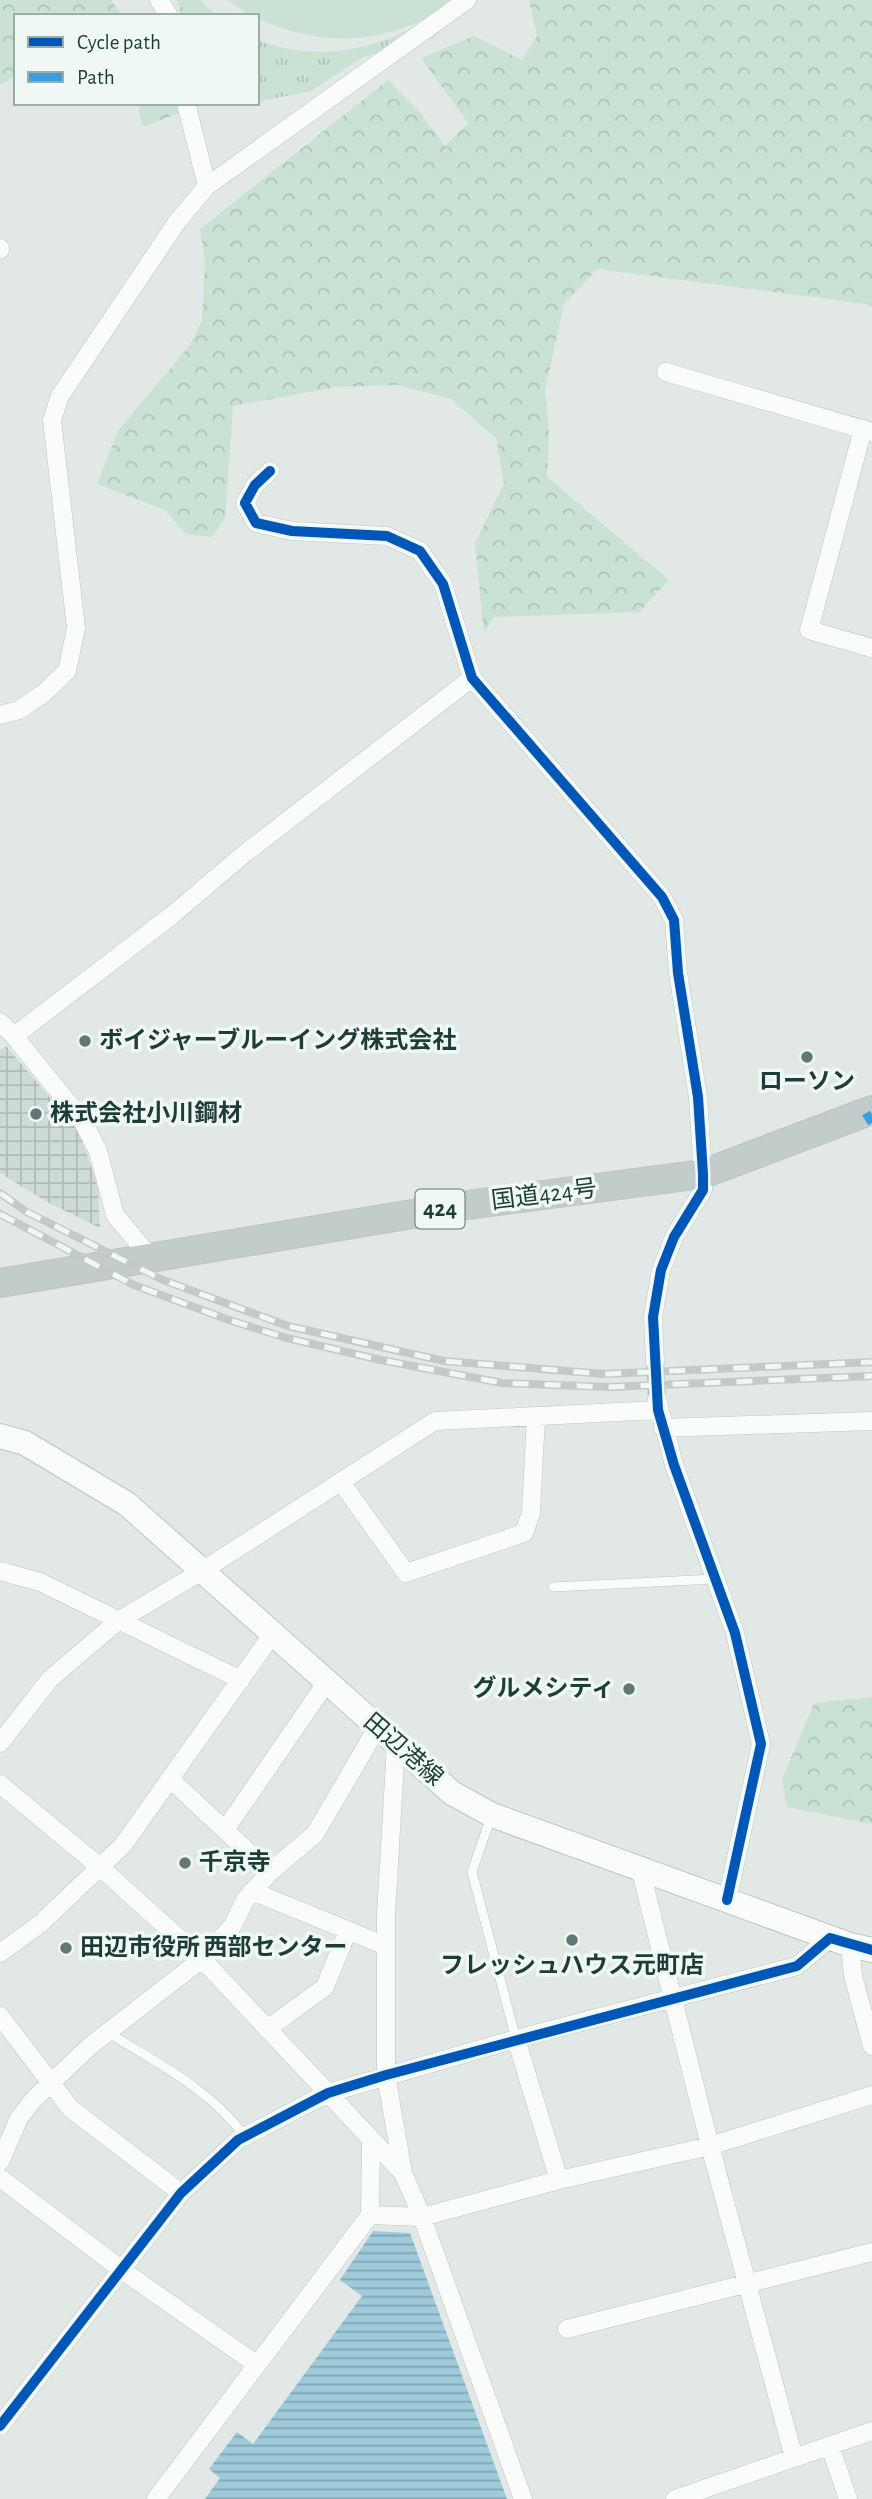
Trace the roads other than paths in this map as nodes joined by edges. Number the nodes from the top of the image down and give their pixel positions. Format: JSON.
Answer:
{"nodes":[{"id":1,"x":467,"y":0,"type":"edge"},
{"id":2,"x":187,"y":105,"type":"edge"},
{"id":3,"x":207,"y":186,"type":"junction"},
{"id":4,"x":666,"y":372,"type":"dead end"},
{"id":5,"x":867,"y":430,"type":"edge"},
{"id":6,"x":270,"y":471,"type":"dead end"},
{"id":7,"x":872,"y":648,"type":"edge"},
{"id":8,"x":472,"y":678,"type":"junction"},
{"id":9,"x":0,"y":715,"type":"edge"},
{"id":10,"x":0,"y":1022,"type":"edge"},
{"id":11,"x":14,"y":1035,"type":"junction"},
{"id":12,"x":872,"y":1110,"type":"edge"},
{"id":13,"x":703,"y":1174,"type":"junction"},
{"id":14,"x":149,"y":1256,"type":"junction"},
{"id":15,"x":0,"y":1283,"type":"edge"},
{"id":16,"x":655,"y":1362,"type":"tunnel mouth"},
{"id":17,"x":536,"y":1416,"type":"junction"},
{"id":18,"x":872,"y":1421,"type":"edge"},
{"id":19,"x":663,"y":1428,"type":"junction"},
{"id":20,"x":0,"y":1436,"type":"edge"},
{"id":21,"x":341,"y":1482,"type":"junction"},
{"id":22,"x":0,"y":1571,"type":"edge"},
{"id":23,"x":202,"y":1571,"type":"junction"},
{"id":24,"x":716,"y":1579,"type":"junction"},
{"id":25,"x":553,"y":1587,"type":"dead end"},
{"id":26,"x":118,"y":1621,"type":"junction"},
{"id":27,"x":272,"y":1635,"type":"junction"},
{"id":28,"x":241,"y":1680,"type":"junction"},
{"id":29,"x":326,"y":1683,"type":"junction"},
{"id":30,"x":377,"y":1728,"type":"junction"},
{"id":31,"x":0,"y":1743,"type":"edge"},
{"id":32,"x":396,"y":1745,"type":"junction"},
{"id":33,"x":171,"y":1780,"type":"junction"},
{"id":34,"x":0,"y":1784,"type":"edge"},
{"id":35,"x":492,"y":1815,"type":"junction"},
{"id":36,"x":225,"y":1830,"type":"junction"},
{"id":37,"x":101,"y":1868,"type":"junction"},
{"id":38,"x":640,"y":1868,"type":"junction"},
{"id":39,"x":270,"y":1872,"type":"junction"},
{"id":40,"x":252,"y":1891,"type":"junction"},
{"id":41,"x":727,"y":1900,"type":"junction"},
{"id":42,"x":348,"y":1930,"type":"junction"},
{"id":43,"x":851,"y":1944,"type":"edge"},
{"id":44,"x":386,"y":1946,"type":"junction"},
{"id":45,"x":0,"y":1954,"type":"edge"},
{"id":46,"x":202,"y":1959,"type":"junction"},
{"id":47,"x":675,"y":1999,"type":"junction"},
{"id":48,"x":0,"y":2016,"type":"edge"},
{"id":49,"x":267,"y":2029,"type":"junction"},
{"id":50,"x":107,"y":2032,"type":"junction"},
{"id":51,"x":516,"y":2039,"type":"junction"},
{"id":52,"x":872,"y":2046,"type":"edge"},
{"id":53,"x":386,"y":2076,"type":"junction"},
{"id":54,"x":50,"y":2085,"type":"junction"},
{"id":55,"x":328,"y":2093,"type":"junction"},
{"id":56,"x":872,"y":2095,"type":"edge"},
{"id":57,"x":245,"y":2137,"type":"junction"},
{"id":58,"x":371,"y":2140,"type":"junction"},
{"id":59,"x":710,"y":2146,"type":"junction"},
{"id":60,"x":0,"y":2162,"type":"edge"},
{"id":61,"x":403,"y":2173,"type":"junction"},
{"id":62,"x":0,"y":2178,"type":"edge"},
{"id":63,"x":559,"y":2180,"type":"junction"},
{"id":64,"x":181,"y":2193,"type":"junction"},
{"id":65,"x":370,"y":2215,"type":"junction"},
{"id":66,"x":422,"y":2217,"type":"junction"},
{"id":67,"x":872,"y":2252,"type":"edge"},
{"id":68,"x":122,"y":2270,"type":"junction"},
{"id":69,"x":746,"y":2283,"type":"junction"},
{"id":70,"x":567,"y":2329,"type":"dead end"},
{"id":71,"x":257,"y":2365,"type":"junction"},
{"id":72,"x":3,"y":2415,"type":"edge"},
{"id":73,"x":872,"y":2431,"type":"edge"},
{"id":74,"x":830,"y":2446,"type":"junction"},
{"id":75,"x":794,"y":2458,"type":"junction"},
{"id":76,"x":156,"y":2499,"type":"edge"},
{"id":77,"x":523,"y":2499,"type":"edge"},
{"id":78,"x":675,"y":2499,"type":"edge"},
{"id":79,"x":848,"y":2499,"type":"edge"}],
"edges":[{"from":1,"to":3,"type":"street"},
{"from":2,"to":3,"type":"street"},
{"from":3,"to":9,"type":"street"},
{"from":4,"to":5,"type":"street"},
{"from":5,"to":7,"type":"street"},
{"from":6,"to":8,"type":"street"},
{"from":8,"to":11,"type":"street"},
{"from":8,"to":13,"type":"street"},
{"from":10,"to":11,"type":"street"},
{"from":11,"to":14,"type":"street"},
{"from":12,"to":13,"type":"highway","name":"国道424号","number":"424"},
{"from":13,"to":14,"type":"highway","name":"国道424号","number":"424"},
{"from":13,"to":16,"type":"street"},
{"from":14,"to":15,"type":"highway","name":"国道424号","number":"424"},
{"from":17,"to":19,"type":"street"},
{"from":17,"to":21,"type":"street"},
{"from":17,"to":21,"type":"street"},
{"from":18,"to":19,"type":"street"},
{"from":19,"to":24,"type":"street"},
{"from":20,"to":23,"type":"main road","name":"田辺港線"},
{"from":21,"to":23,"type":"street"},
{"from":22,"to":26,"type":"street"},
{"from":23,"to":26,"type":"street"},
{"from":23,"to":27,"type":"main road","name":"田辺港線"},
{"from":24,"to":25,"type":"lane"},
{"from":24,"to":41,"type":"street"},
{"from":26,"to":28,"type":"street"},
{"from":26,"to":31,"type":"street"},
{"from":27,"to":28,"type":"street"},
{"from":27,"to":29,"type":"main road","name":"田辺港線"},
{"from":28,"to":33,"type":"street"},
{"from":29,"to":30,"type":"main road","name":"田辺港線"},
{"from":29,"to":36,"type":"street"},
{"from":30,"to":32,"type":"main road","name":"田辺港線"},
{"from":30,"to":39,"type":"street"},
{"from":32,"to":35,"type":"main road","name":"田辺港線"},
{"from":32,"to":44,"type":"street"},
{"from":33,"to":36,"type":"street"},
{"from":33,"to":37,"type":"street"},
{"from":34,"to":37,"type":"street"},
{"from":35,"to":38,"type":"main road","name":"田辺港線"},
{"from":35,"to":51,"type":"lane"},
{"from":36,"to":39,"type":"street"},
{"from":37,"to":45,"type":"street"},
{"from":37,"to":46,"type":"street"},
{"from":38,"to":41,"type":"main road","name":"田辺港線"},
{"from":38,"to":47,"type":"street"},
{"from":39,"to":40,"type":"street"},
{"from":40,"to":42,"type":"street"},
{"from":40,"to":46,"type":"street"},
{"from":41,"to":43,"type":"main road","name":"田辺港線"},
{"from":42,"to":44,"type":"street"},
{"from":42,"to":49,"type":"street"},
{"from":43,"to":47,"type":"street"},
{"from":43,"to":52,"type":"street"},
{"from":44,"to":53,"type":"street"},
{"from":46,"to":49,"type":"street"},
{"from":46,"to":50,"type":"street"},
{"from":47,"to":51,"type":"street"},
{"from":47,"to":59,"type":"street"},
{"from":48,"to":54,"type":"street"},
{"from":49,"to":55,"type":"street"},
{"from":50,"to":54,"type":"street"},
{"from":50,"to":57,"type":"lane"},
{"from":51,"to":53,"type":"street"},
{"from":51,"to":63,"type":"street"},
{"from":53,"to":55,"type":"street"},
{"from":53,"to":61,"type":"street"},
{"from":54,"to":60,"type":"street"},
{"from":54,"to":64,"type":"street"},
{"from":55,"to":57,"type":"street"},
{"from":55,"to":58,"type":"street"},
{"from":56,"to":59,"type":"street"},
{"from":57,"to":64,"type":"street"},
{"from":58,"to":61,"type":"street"},
{"from":58,"to":65,"type":"street"},
{"from":59,"to":63,"type":"street"},
{"from":59,"to":69,"type":"street"},
{"from":61,"to":66,"type":"street"},
{"from":62,"to":68,"type":"street"},
{"from":63,"to":66,"type":"street"},
{"from":64,"to":68,"type":"street"},
{"from":65,"to":66,"type":"street"},
{"from":65,"to":71,"type":"street"},
{"from":66,"to":77,"type":"street"},
{"from":67,"to":69,"type":"street"},
{"from":68,"to":71,"type":"street"},
{"from":68,"to":72,"type":"street"},
{"from":69,"to":70,"type":"street"},
{"from":69,"to":75,"type":"street"},
{"from":71,"to":76,"type":"street"},
{"from":73,"to":74,"type":"street"},
{"from":74,"to":75,"type":"street"},
{"from":74,"to":79,"type":"street"},
{"from":75,"to":78,"type":"street"}]}
